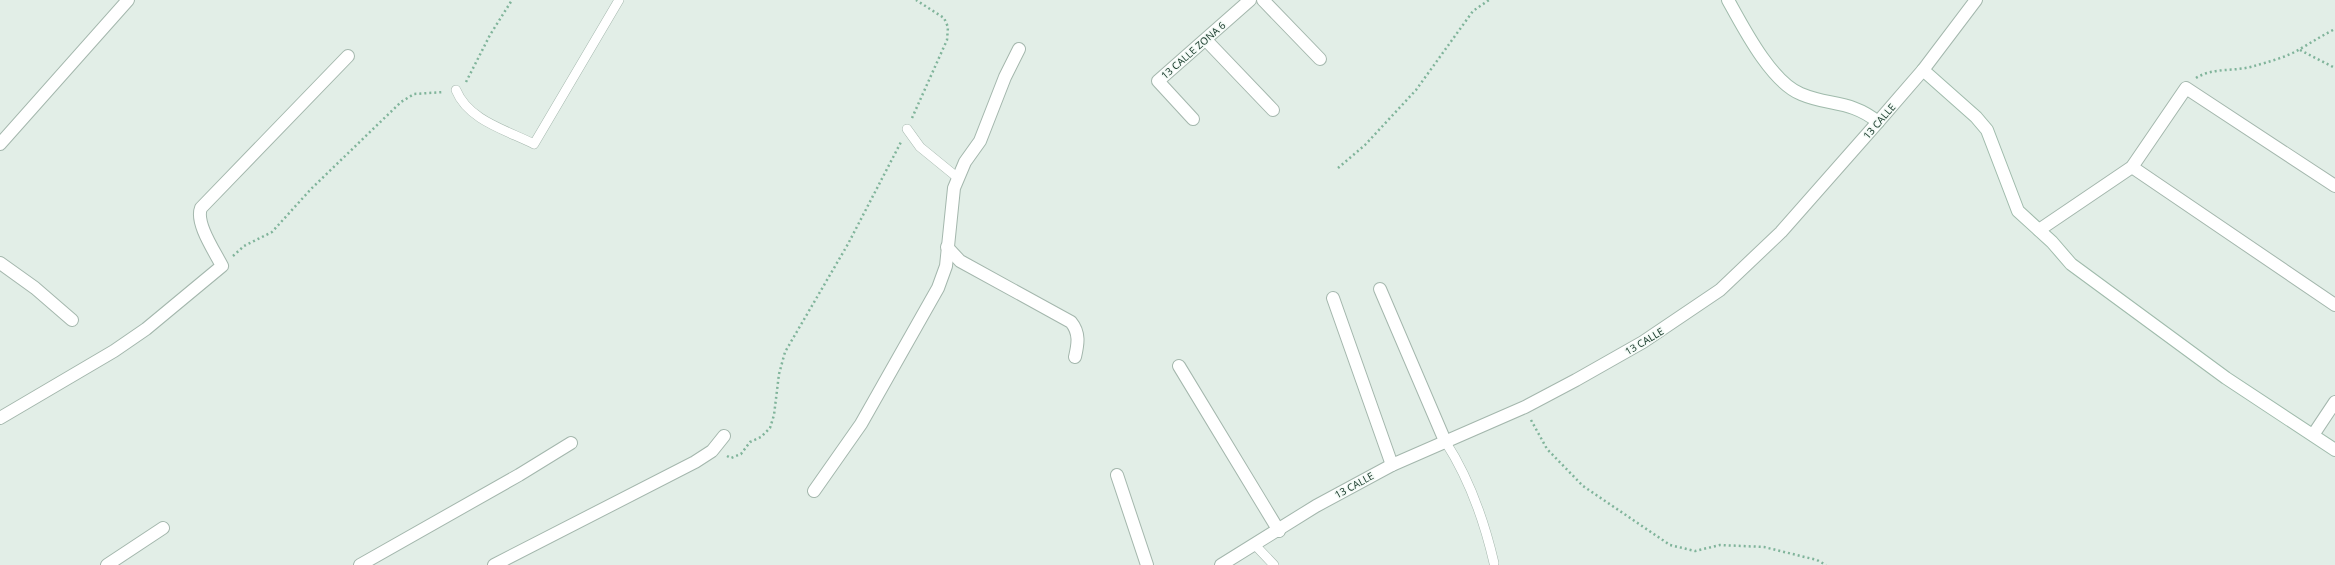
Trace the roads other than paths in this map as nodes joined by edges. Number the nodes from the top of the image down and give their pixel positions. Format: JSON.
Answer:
{"nodes":[{"id":1,"x":128,"y":0,"type":"edge"},
{"id":2,"x":619,"y":0,"type":"edge"},
{"id":3,"x":1250,"y":0,"type":"edge"},
{"id":4,"x":1263,"y":0,"type":"edge"},
{"id":5,"x":1728,"y":0,"type":"edge"},
{"id":6,"x":1976,"y":0,"type":"edge"},
{"id":7,"x":1206,"y":40,"type":"junction"},
{"id":8,"x":1019,"y":49,"type":"dead end"},
{"id":9,"x":348,"y":56,"type":"dead end"},
{"id":10,"x":1320,"y":59,"type":"dead end"},
{"id":11,"x":1923,"y":70,"type":"junction"},
{"id":12,"x":456,"y":90,"type":"road end"},
{"id":13,"x":1273,"y":110,"type":"dead end"},
{"id":14,"x":1193,"y":119,"type":"dead end"},
{"id":15,"x":1878,"y":122,"type":"junction"},
{"id":16,"x":907,"y":129,"type":"road end"},
{"id":17,"x":0,"y":144,"type":"edge"},
{"id":18,"x":2132,"y":167,"type":"junction"},
{"id":19,"x":958,"y":178,"type":"junction"},
{"id":20,"x":2335,"y":186,"type":"edge"},
{"id":21,"x":2039,"y":230,"type":"junction"},
{"id":22,"x":947,"y":247,"type":"junction"},
{"id":23,"x":0,"y":262,"type":"edge"},
{"id":24,"x":1380,"y":289,"type":"dead end"},
{"id":25,"x":1333,"y":298,"type":"dead end"},
{"id":26,"x":2335,"y":305,"type":"edge"},
{"id":27,"x":72,"y":320,"type":"dead end"},
{"id":28,"x":1076,"y":357,"type":"dead end"},
{"id":29,"x":1179,"y":366,"type":"dead end"},
{"id":30,"x":2335,"y":402,"type":"edge"},
{"id":31,"x":0,"y":417,"type":"edge"},
{"id":32,"x":2313,"y":435,"type":"junction"},
{"id":33,"x":724,"y":436,"type":"road end"},
{"id":34,"x":1445,"y":441,"type":"junction"},
{"id":35,"x":571,"y":443,"type":"dead end"},
{"id":36,"x":2335,"y":450,"type":"edge"},
{"id":37,"x":1392,"y":465,"type":"junction"},
{"id":38,"x":1117,"y":475,"type":"dead end"},
{"id":39,"x":814,"y":491,"type":"dead end"},
{"id":40,"x":163,"y":528,"type":"dead end"},
{"id":41,"x":1279,"y":531,"type":"junction"},
{"id":42,"x":1255,"y":545,"type":"junction"},
{"id":43,"x":1494,"y":563,"type":"dead end"},
{"id":44,"x":107,"y":565,"type":"edge"},
{"id":45,"x":360,"y":565,"type":"edge"},
{"id":46,"x":494,"y":565,"type":"edge"},
{"id":47,"x":1147,"y":565,"type":"edge"},
{"id":48,"x":1221,"y":565,"type":"edge"},
{"id":49,"x":1274,"y":565,"type":"edge"}],
"edges":[{"from":1,"to":17,"type":"street"},
{"from":2,"to":12,"type":"lane"},
{"from":3,"to":7,"type":"street","name":"13 CALLE ZONA 6"},
{"from":4,"to":10,"type":"street"},
{"from":5,"to":15,"type":"street"},
{"from":6,"to":11,"type":"street","name":"13 CALLE"},
{"from":7,"to":13,"type":"street"},
{"from":7,"to":14,"type":"street","name":"13 CALLE ZONA 6"},
{"from":8,"to":19,"type":"street"},
{"from":9,"to":31,"type":"street"},
{"from":11,"to":15,"type":"street","name":"13 CALLE"},
{"from":11,"to":21,"type":"street"},
{"from":15,"to":34,"type":"street","name":"13 CALLE"},
{"from":16,"to":19,"type":"lane"},
{"from":18,"to":20,"type":"street"},
{"from":18,"to":21,"type":"street"},
{"from":18,"to":26,"type":"street"},
{"from":19,"to":22,"type":"street"},
{"from":21,"to":32,"type":"street"},
{"from":22,"to":28,"type":"street"},
{"from":22,"to":39,"type":"street"},
{"from":23,"to":27,"type":"street"},
{"from":24,"to":34,"type":"street"},
{"from":25,"to":37,"type":"street"},
{"from":29,"to":41,"type":"street"},
{"from":30,"to":32,"type":"street"},
{"from":32,"to":36,"type":"street"},
{"from":33,"to":46,"type":"street"},
{"from":34,"to":37,"type":"street","name":"13 CALLE"},
{"from":34,"to":43,"type":"lane"},
{"from":35,"to":45,"type":"street"},
{"from":37,"to":41,"type":"street","name":"13 CALLE"},
{"from":38,"to":47,"type":"street"},
{"from":40,"to":44,"type":"street"},
{"from":41,"to":42,"type":"street","name":"13 CALLE"},
{"from":42,"to":48,"type":"street","name":"13 CALLE"},
{"from":42,"to":49,"type":"lane"}]}
